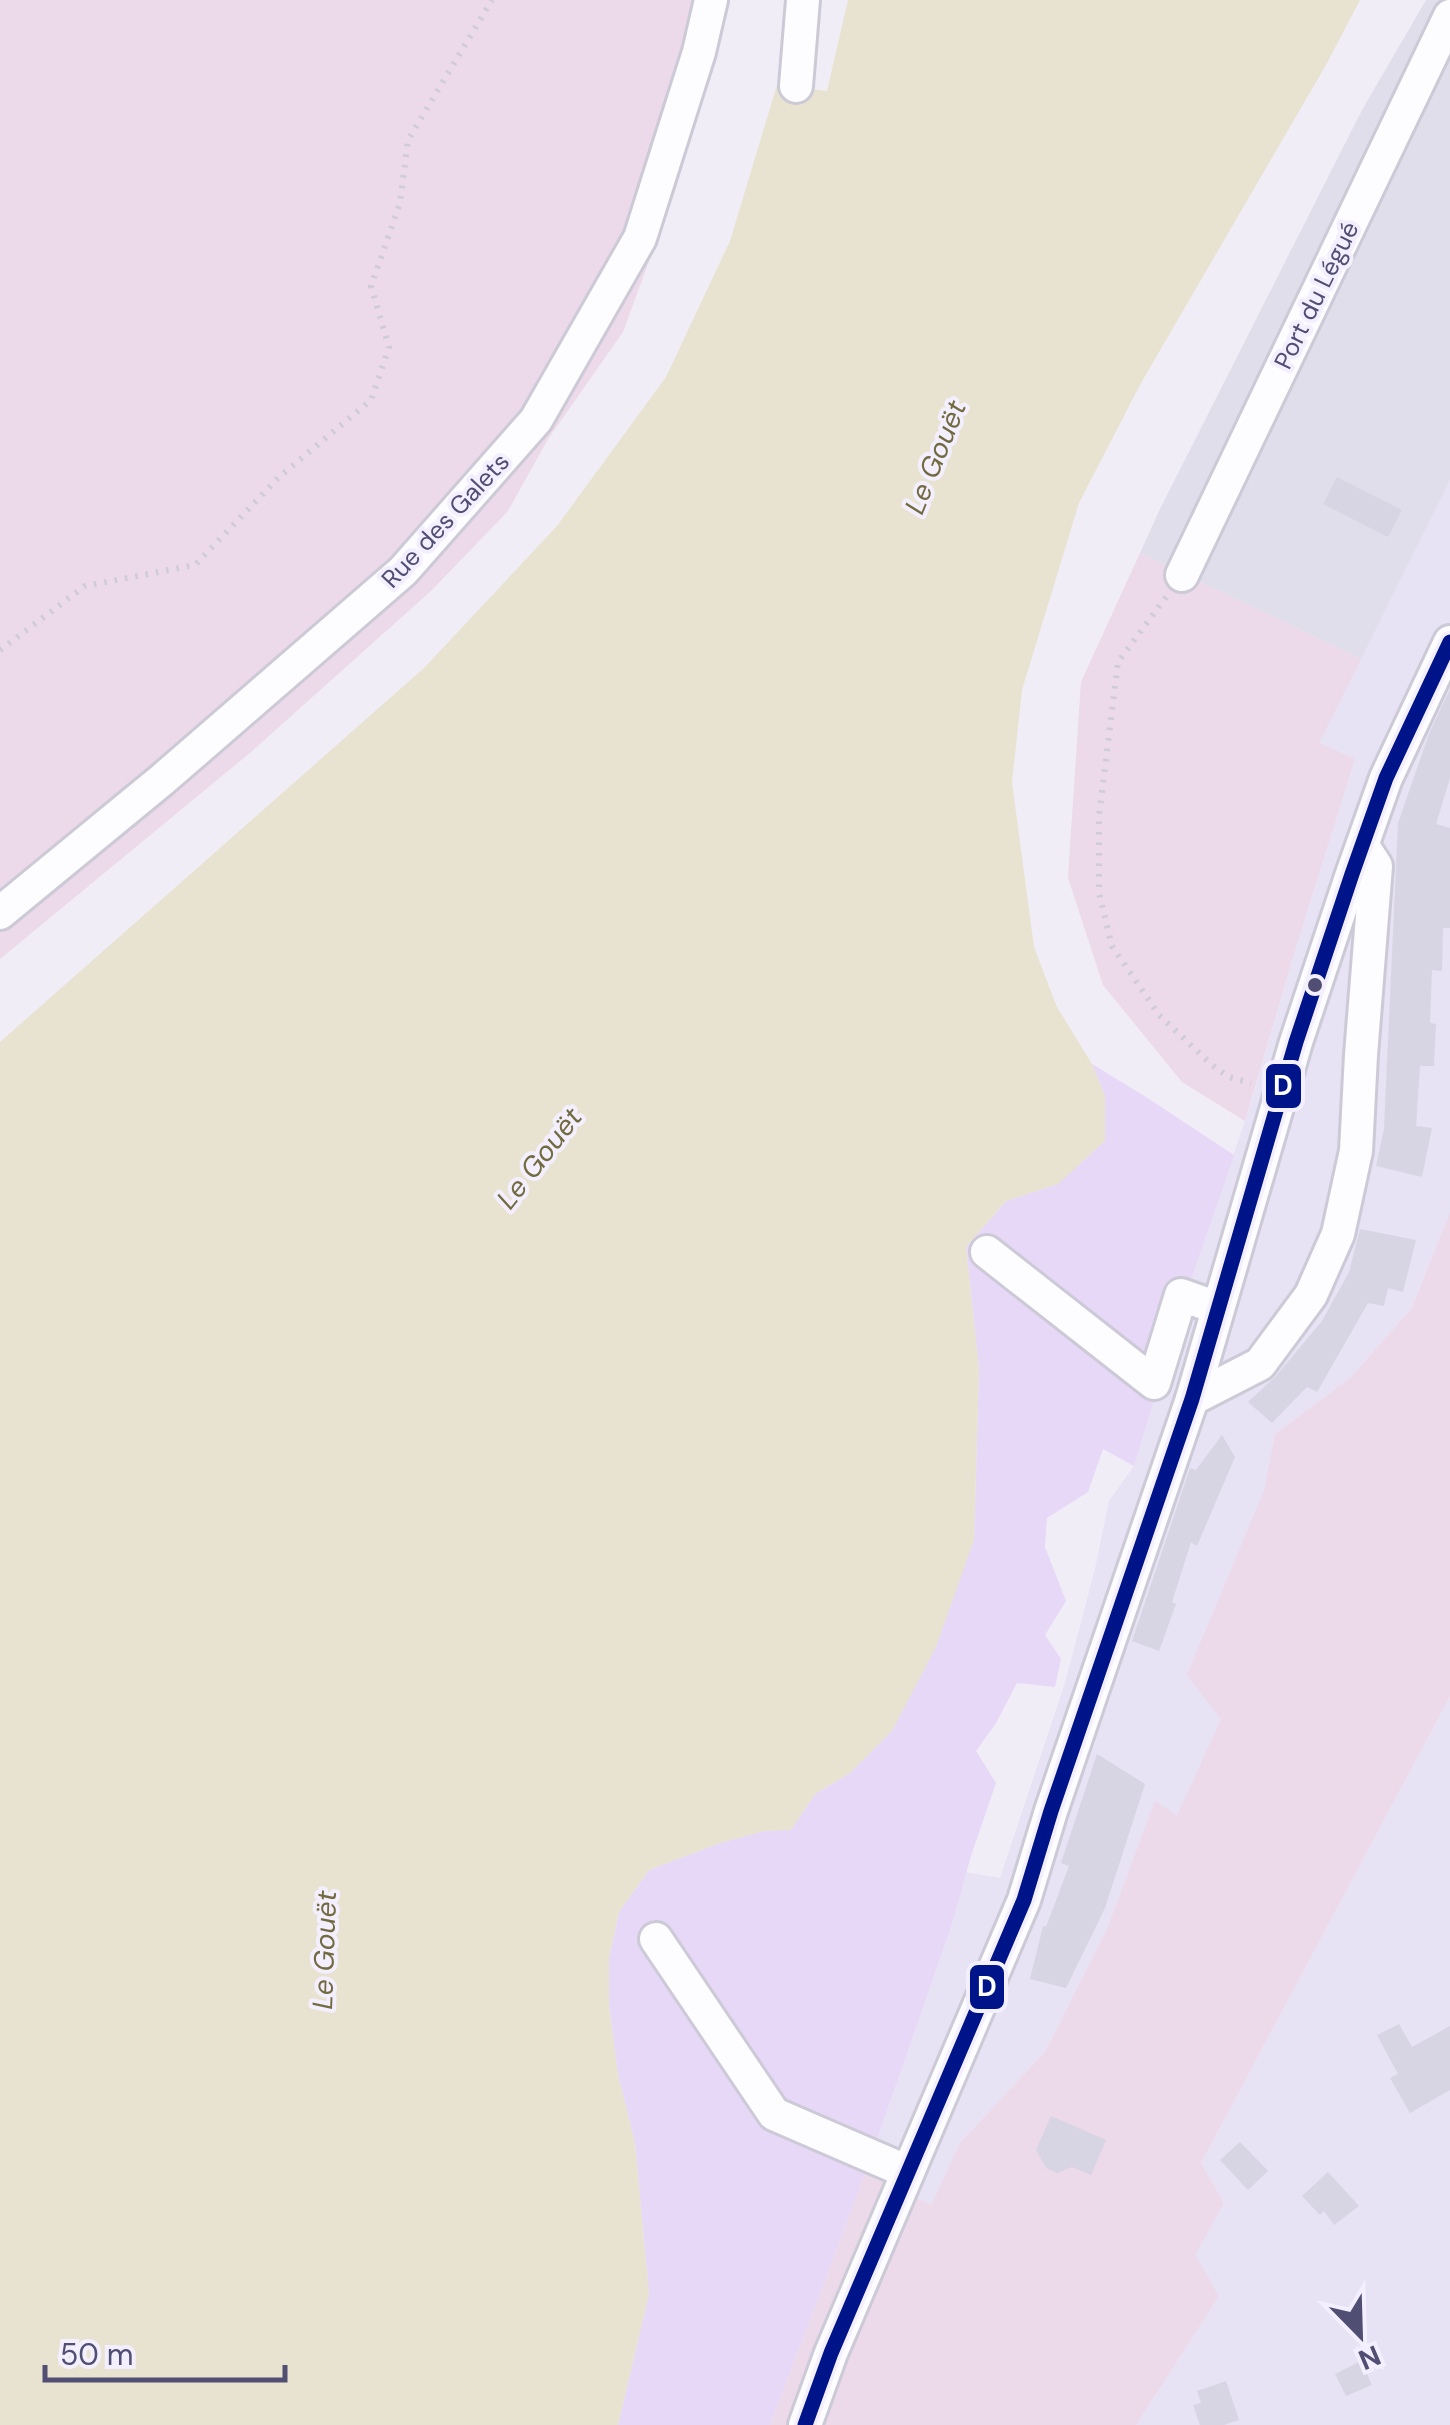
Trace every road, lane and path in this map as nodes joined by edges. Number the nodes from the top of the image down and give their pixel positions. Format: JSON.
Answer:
{"nodes":[{"id":1,"x":492,"y":0,"type":"edge"},
{"id":2,"x":711,"y":0,"type":"edge"},
{"id":3,"x":804,"y":0,"type":"edge"},
{"id":4,"x":1450,"y":16,"type":"edge"},
{"id":5,"x":796,"y":86,"type":"dead end"},
{"id":6,"x":1182,"y":574,"type":"joint"},
{"id":7,"x":1450,"y":642,"type":"edge"},
{"id":8,"x":0,"y":650,"type":"edge"},
{"id":9,"x":1363,"y":846,"type":"junction"},
{"id":10,"x":0,"y":913,"type":"edge"},
{"id":11,"x":1282,"y":1091,"type":"junction"},
{"id":12,"x":987,"y":1252,"type":"dead end"},
{"id":13,"x":1218,"y":1308,"type":"junction"},
{"id":14,"x":1192,"y":1399,"type":"junction"},
{"id":15,"x":656,"y":1939,"type":"dead end"},
{"id":16,"x":908,"y":2172,"type":"junction"},
{"id":17,"x":805,"y":2425,"type":"edge"}],
"edges":[{"from":1,"to":8,"type":"path"},
{"from":2,"to":10,"type":"street","name":"Rue des Galets"},
{"from":3,"to":5,"type":"street"},
{"from":4,"to":6,"type":"street","name":"Port du Légué"},
{"from":6,"to":11,"type":"path"},
{"from":7,"to":9,"type":"street"},
{"from":9,"to":11,"type":"street"},
{"from":9,"to":14,"type":"street"},
{"from":11,"to":13,"type":"street"},
{"from":12,"to":13,"type":"street"},
{"from":13,"to":14,"type":"street"},
{"from":14,"to":16,"type":"street"},
{"from":15,"to":16,"type":"street"},
{"from":16,"to":17,"type":"street"}]}
